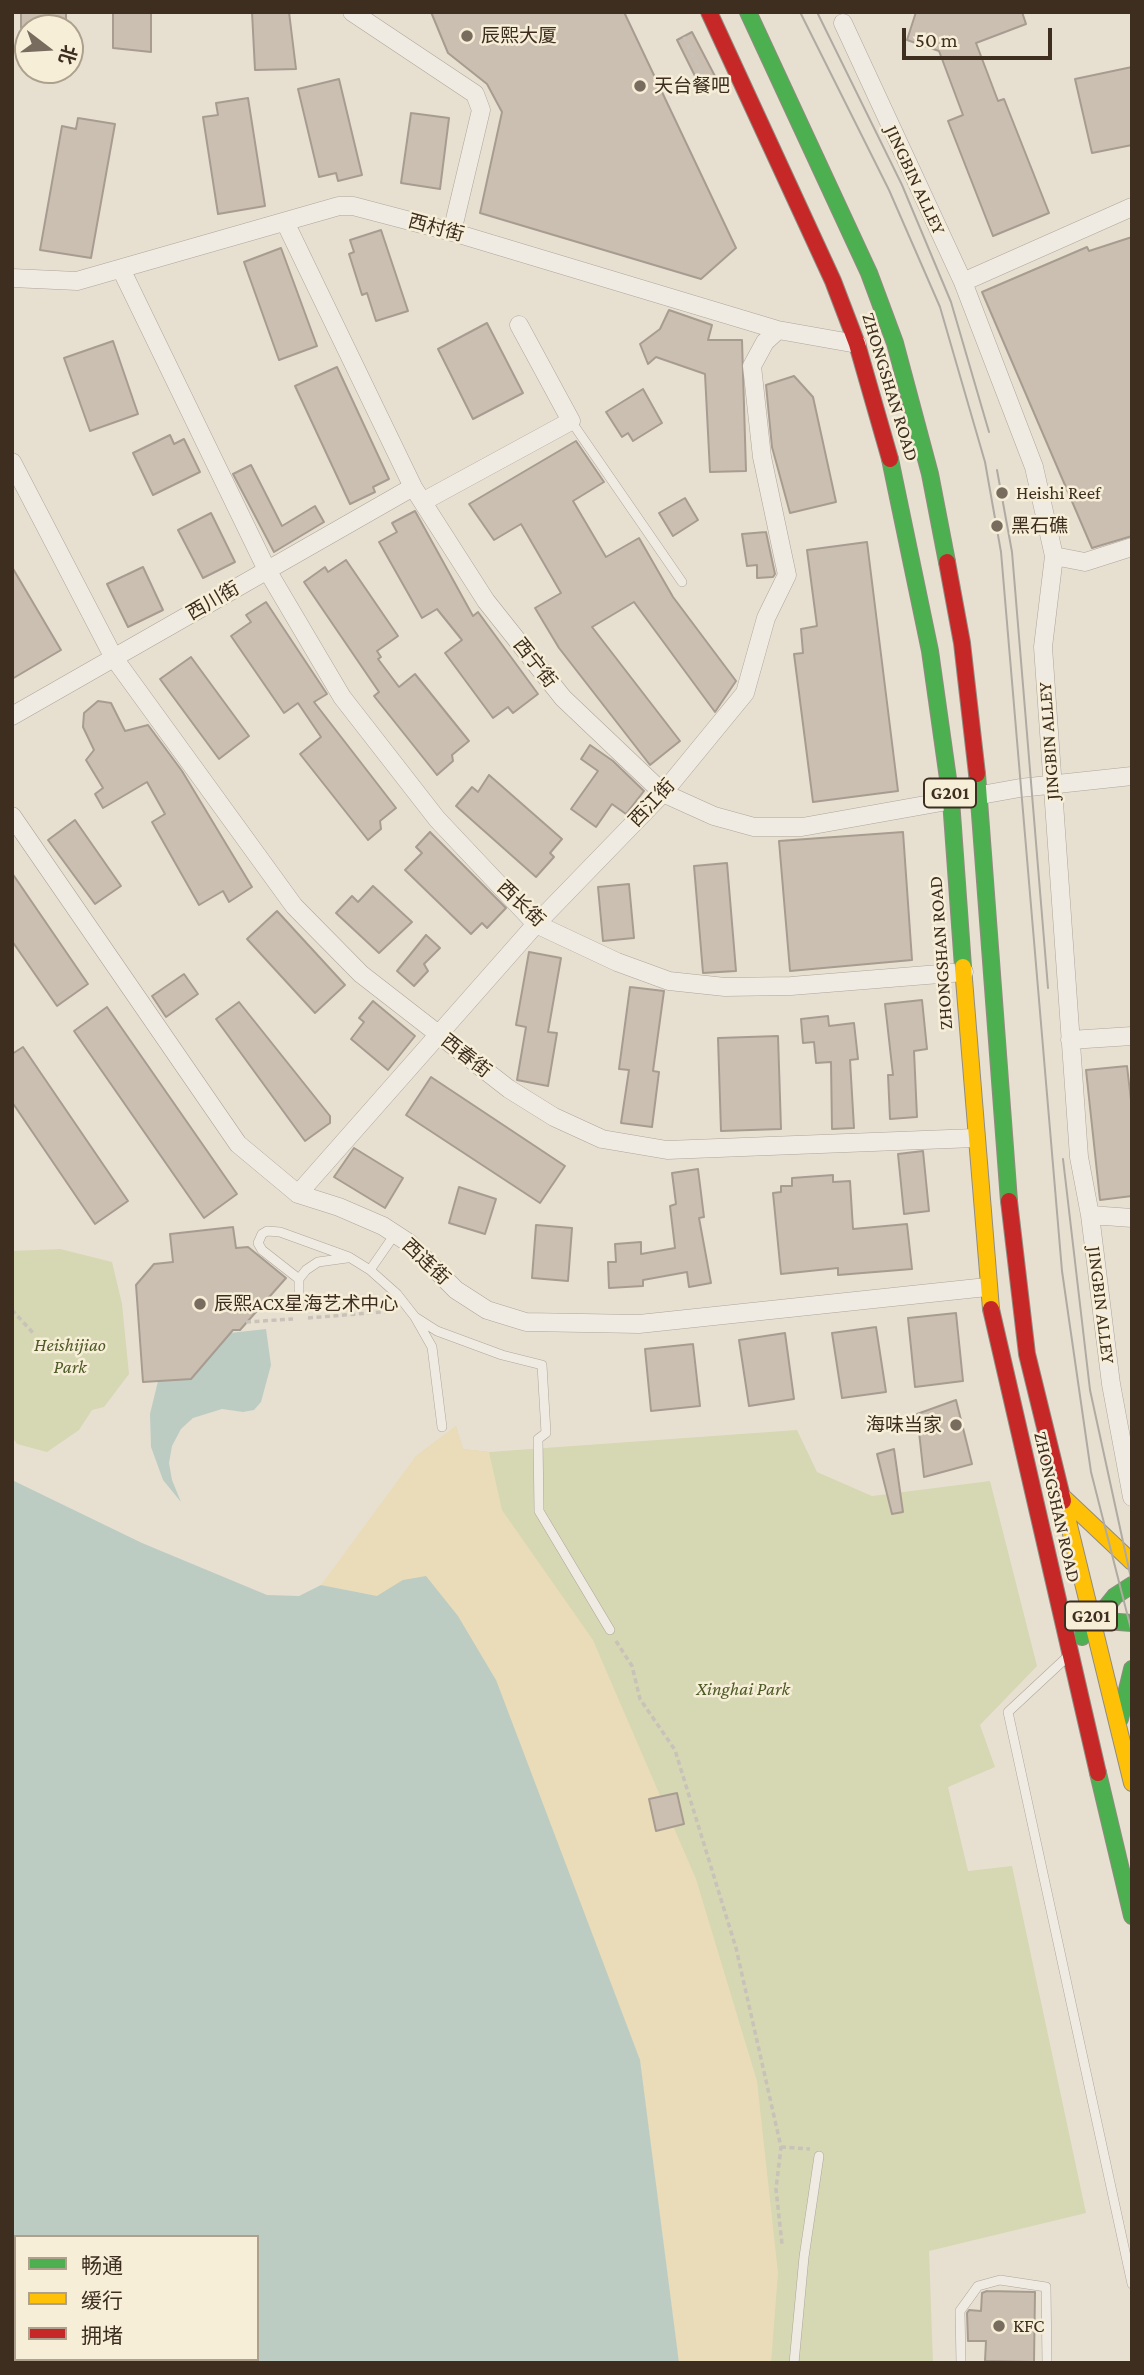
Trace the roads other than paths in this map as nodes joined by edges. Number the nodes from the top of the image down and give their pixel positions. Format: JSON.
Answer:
{"nodes":[{"id":1,"x":352,"y":12,"type":"edge"},
{"id":2,"x":709,"y":12,"type":"edge"},
{"id":3,"x":748,"y":12,"type":"edge"},
{"id":4,"x":843,"y":23,"type":"dead end"},
{"id":5,"x":1132,"y":207,"type":"edge"},
{"id":6,"x":285,"y":222,"type":"junction"},
{"id":7,"x":452,"y":232,"type":"junction"},
{"id":8,"x":121,"y":269,"type":"junction"},
{"id":9,"x":12,"y":278,"type":"edge"},
{"id":10,"x":963,"y":282,"type":"junction"},
{"id":11,"x":519,"y":325,"type":"dead end"},
{"id":12,"x":778,"y":330,"type":"junction"},
{"id":13,"x":857,"y":344,"type":"junction"},
{"id":14,"x":571,"y":421,"type":"junction"},
{"id":15,"x":12,"y":462,"type":"edge"},
{"id":16,"x":418,"y":494,"type":"junction"},
{"id":17,"x":1132,"y":547,"type":"edge"},
{"id":18,"x":1054,"y":556,"type":"junction"},
{"id":19,"x":267,"y":570,"type":"junction"},
{"id":20,"x":682,"y":582,"type":"dead end"},
{"id":21,"x":114,"y":658,"type":"junction"},
{"id":22,"x":12,"y":716,"type":"edge"},
{"id":23,"x":1132,"y":776,"type":"edge"},
{"id":24,"x":1051,"y":785,"type":"junction"},
{"id":25,"x":663,"y":793,"type":"junction"},
{"id":26,"x":979,"y":795,"type":"junction"},
{"id":27,"x":951,"y":800,"type":"junction"},
{"id":28,"x":12,"y":817,"type":"edge"},
{"id":29,"x":536,"y":924,"type":"junction"},
{"id":30,"x":964,"y":972,"type":"junction"},
{"id":31,"x":439,"y":1035,"type":"junction"},
{"id":32,"x":1132,"y":1036,"type":"edge"},
{"id":33,"x":1070,"y":1040,"type":"junction"},
{"id":34,"x":975,"y":1138,"type":"junction"},
{"id":35,"x":298,"y":1194,"type":"junction"},
{"id":36,"x":1090,"y":1215,"type":"junction"},
{"id":37,"x":1132,"y":1218,"type":"edge"},
{"id":38,"x":395,"y":1234,"type":"junction"},
{"id":39,"x":349,"y":1257,"type":"junction"},
{"id":40,"x":370,"y":1270,"type":"junction"},
{"id":41,"x":299,"y":1279,"type":"junction"},
{"id":42,"x":987,"y":1287,"type":"junction"},
{"id":43,"x":299,"y":1306,"type":"dead end"},
{"id":44,"x":413,"y":1313,"type":"junction"},
{"id":45,"x":442,"y":1427,"type":"dead end"},
{"id":46,"x":1062,"y":1496,"type":"junction"},
{"id":47,"x":1132,"y":1497,"type":"edge"},
{"id":48,"x":1132,"y":1562,"type":"edge"},
{"id":49,"x":1132,"y":1585,"type":"edge"},
{"id":50,"x":1059,"y":1606,"type":"junction"},
{"id":51,"x":1092,"y":1622,"type":"junction"},
{"id":52,"x":1132,"y":1623,"type":"edge"},
{"id":53,"x":610,"y":1630,"type":"road end"},
{"id":54,"x":1070,"y":1654,"type":"junction"},
{"id":55,"x":1132,"y":1669,"type":"edge"},
{"id":56,"x":1120,"y":1735,"type":"junction"},
{"id":57,"x":1132,"y":1783,"type":"edge"},
{"id":58,"x":1132,"y":1916,"type":"edge"},
{"id":59,"x":819,"y":2156,"type":"road end"},
{"id":60,"x":1132,"y":2284,"type":"edge"},
{"id":61,"x":794,"y":2363,"type":"edge"},
{"id":62,"x":961,"y":2363,"type":"edge"},
{"id":63,"x":1047,"y":2363,"type":"edge"}],
"edges":[{"from":1,"to":7,"type":"street"},
{"from":2,"to":13,"type":"main road","name":"ZHONGSHAN ROAD","number":"G201"},
{"from":3,"to":26,"type":"main road","name":"ZHONGSHAN ROAD","number":"G201"},
{"from":4,"to":10,"type":"street","name":"JINGBIN ALLEY"},
{"from":5,"to":10,"type":"street"},
{"from":6,"to":7,"type":"street","name":"西村街"},
{"from":6,"to":8,"type":"street","name":"西村街"},
{"from":6,"to":16,"type":"street","name":"西宁街"},
{"from":7,"to":12,"type":"street","name":"西村街"},
{"from":8,"to":9,"type":"street","name":"西村街"},
{"from":8,"to":19,"type":"street","name":"西长街"},
{"from":10,"to":18,"type":"street","name":"JINGBIN ALLEY"},
{"from":11,"to":14,"type":"street"},
{"from":12,"to":13,"type":"street","name":"西村街"},
{"from":12,"to":25,"type":"street","name":"西江街"},
{"from":13,"to":27,"type":"main road","name":"ZHONGSHAN ROAD","number":"G201"},
{"from":14,"to":16,"type":"street","name":"西川街"},
{"from":14,"to":20,"type":"lane"},
{"from":15,"to":21,"type":"street","name":"西春街"},
{"from":16,"to":19,"type":"street","name":"西川街"},
{"from":16,"to":25,"type":"street","name":"西宁街"},
{"from":17,"to":18,"type":"street"},
{"from":18,"to":24,"type":"street","name":"JINGBIN ALLEY"},
{"from":19,"to":21,"type":"street","name":"西川街"},
{"from":19,"to":29,"type":"street","name":"西长街"},
{"from":21,"to":22,"type":"street","name":"西川街"},
{"from":21,"to":31,"type":"street","name":"西春街"},
{"from":23,"to":24,"type":"street","name":"西宁街"},
{"from":24,"to":26,"type":"street","name":"西宁街"},
{"from":24,"to":33,"type":"street","name":"JINGBIN ALLEY"},
{"from":25,"to":27,"type":"street","name":"西宁街"},
{"from":25,"to":29,"type":"street","name":"西江街"},
{"from":26,"to":27,"type":"street","name":"西宁街"},
{"from":26,"to":46,"type":"main road","name":"ZHONGSHAN ROAD","number":"G201"},
{"from":27,"to":30,"type":"main road","name":"ZHONGSHAN ROAD","number":"G201"},
{"from":28,"to":35,"type":"street","name":"西连街"},
{"from":29,"to":30,"type":"street","name":"西长街"},
{"from":29,"to":31,"type":"street","name":"西江街"},
{"from":30,"to":34,"type":"main road","name":"ZHONGSHAN ROAD","number":"G201"},
{"from":31,"to":34,"type":"street","name":"西春街"},
{"from":31,"to":35,"type":"street","name":"西江街"},
{"from":32,"to":33,"type":"street"},
{"from":33,"to":36,"type":"street","name":"JINGBIN ALLEY"},
{"from":34,"to":42,"type":"main road","name":"ZHONGSHAN ROAD","number":"G201"},
{"from":35,"to":38,"type":"street","name":"西连街"},
{"from":36,"to":37,"type":"street"},
{"from":36,"to":47,"type":"street","name":"JINGBIN ALLEY"},
{"from":38,"to":40,"type":"lane"},
{"from":38,"to":42,"type":"street","name":"西连街"},
{"from":39,"to":40,"type":"lane"},
{"from":39,"to":41,"type":"lane"},
{"from":39,"to":41,"type":"lane"},
{"from":40,"to":44,"type":"lane"},
{"from":41,"to":43,"type":"lane"},
{"from":42,"to":50,"type":"main road","name":"ZHONGSHAN ROAD","number":"G201"},
{"from":44,"to":45,"type":"lane"},
{"from":44,"to":53,"type":"lane"},
{"from":46,"to":48,"type":"main road"},
{"from":46,"to":51,"type":"main road","name":"ZHONGSHAN ROAD","number":"G201"},
{"from":49,"to":51,"type":"main road"},
{"from":50,"to":51,"type":"main road"},
{"from":50,"to":54,"type":"main road","name":"ZHONGSHAN ROAD","number":"G201"},
{"from":51,"to":52,"type":"main road"},
{"from":51,"to":54,"type":"main road"},
{"from":51,"to":56,"type":"main road","name":"ZHONGSHAN ROAD","number":"G201"},
{"from":54,"to":58,"type":"main road","name":"ZHONGSHAN ROAD","number":"G201"},
{"from":54,"to":60,"type":"lane"},
{"from":55,"to":56,"type":"main road"},
{"from":56,"to":57,"type":"main road","name":"ZHONGSHAN ROAD","number":"G201"},
{"from":59,"to":61,"type":"lane"},
{"from":62,"to":63,"type":"lane"}]}
